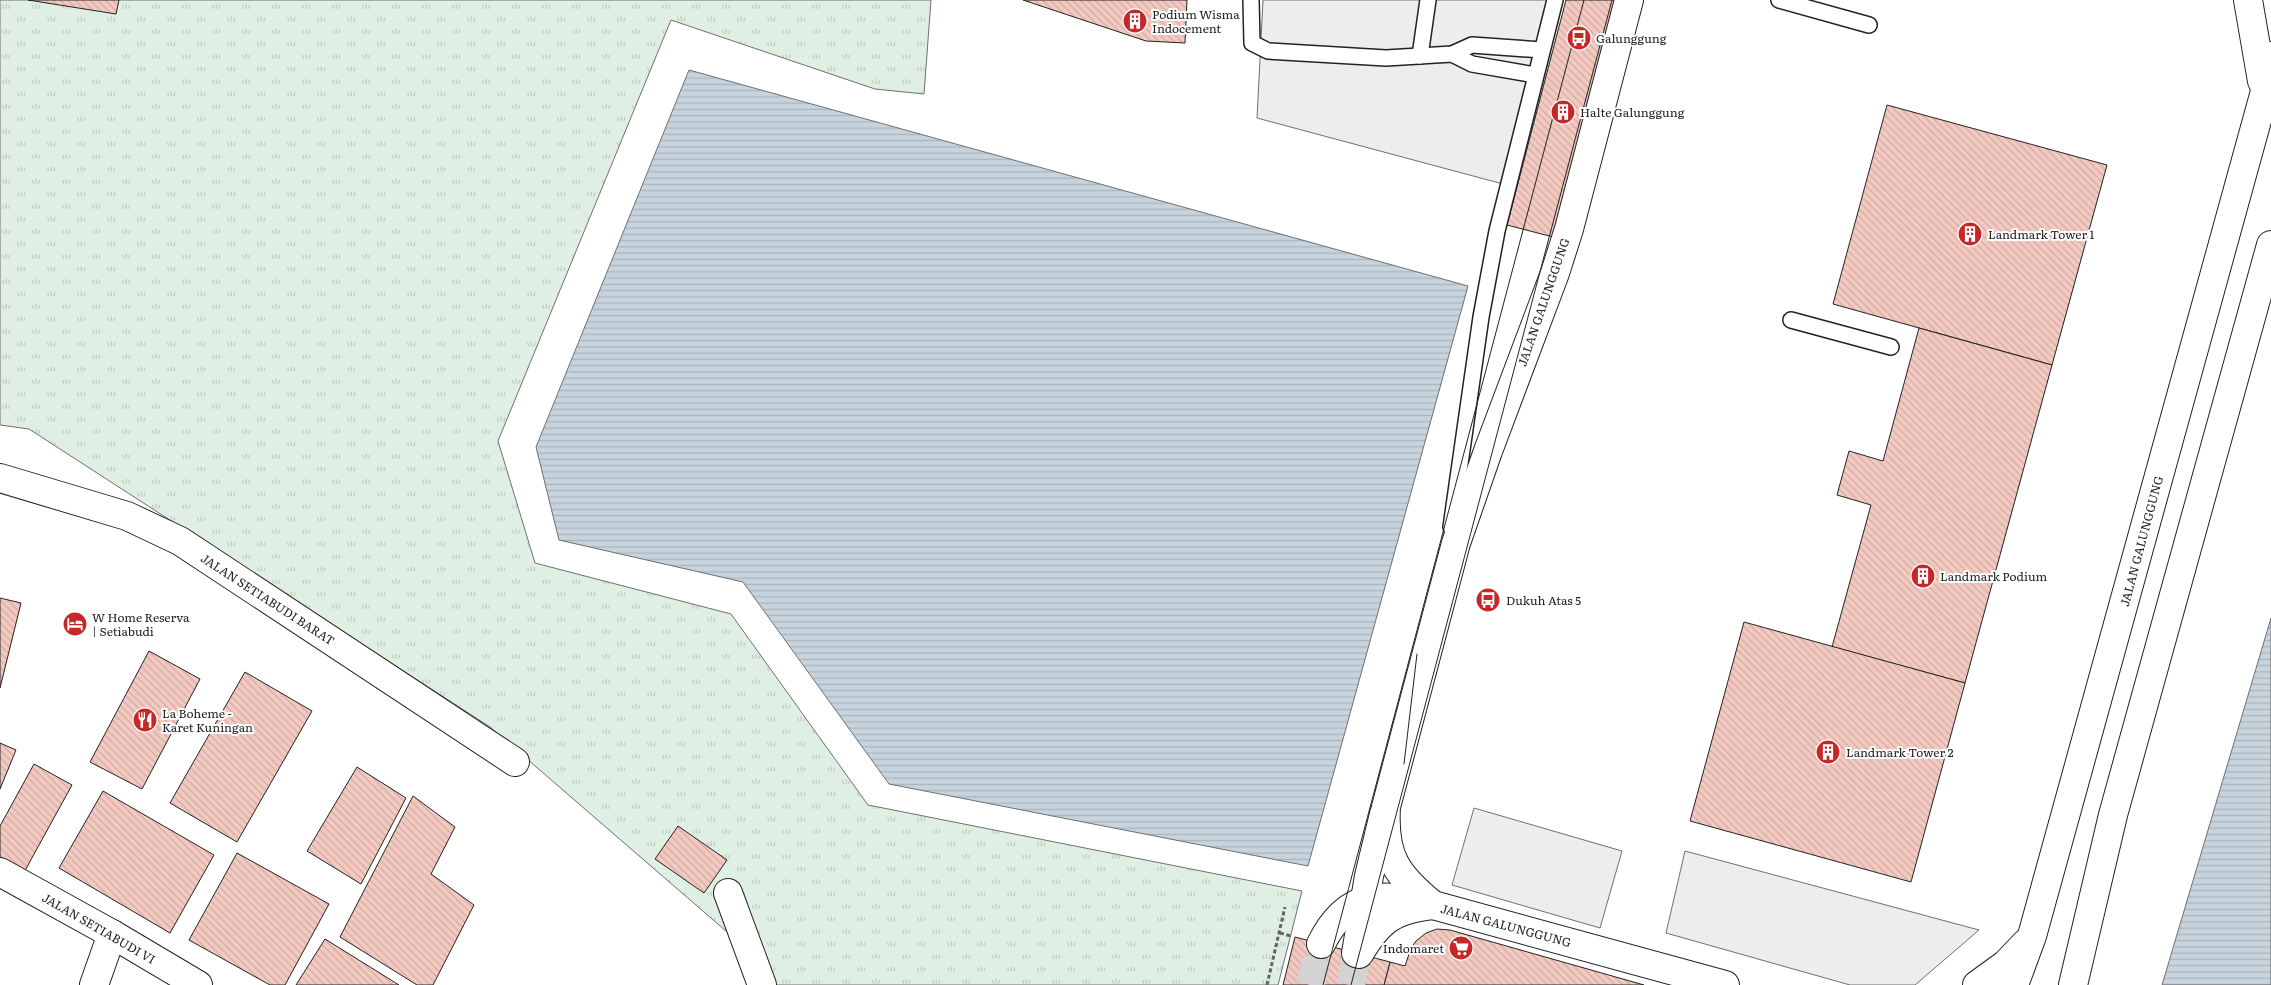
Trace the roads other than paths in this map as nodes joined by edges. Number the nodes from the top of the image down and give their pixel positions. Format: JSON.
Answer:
{"nodes":[{"id":1,"x":1251,"y":0,"type":"edge"},
{"id":2,"x":1428,"y":0,"type":"edge"},
{"id":3,"x":1555,"y":0,"type":"edge"},
{"id":4,"x":1629,"y":0,"type":"edge"},
{"id":5,"x":1779,"y":0,"type":"edge"},
{"id":6,"x":2248,"y":0,"type":"edge"},
{"id":7,"x":1869,"y":25,"type":"dead end"},
{"id":8,"x":1542,"y":50,"type":"junction"},
{"id":9,"x":1452,"y":54,"type":"junction"},
{"id":10,"x":1420,"y":56,"type":"junction"},
{"id":11,"x":2271,"y":56,"type":"edge"},
{"id":12,"x":1535,"y":75,"type":"junction"},
{"id":13,"x":2264,"y":95,"type":"junction"},
{"id":14,"x":2271,"y":245,"type":"edge"},
{"id":15,"x":1791,"y":320,"type":"dead end"},
{"id":16,"x":1891,"y":347,"type":"dead end"},
{"id":17,"x":0,"y":478,"type":"edge"},
{"id":18,"x":1441,"y":598,"type":"junction"},
{"id":19,"x":515,"y":762,"type":"dead end"},
{"id":20,"x":1386,"y":807,"type":"junction"},
{"id":21,"x":0,"y":872,"type":"edge"},
{"id":22,"x":728,"y":893,"type":"dead end"},
{"id":23,"x":1364,"y":901,"type":"junction"},
{"id":24,"x":1433,"y":905,"type":"junction"},
{"id":25,"x":112,"y":934,"type":"junction"},
{"id":26,"x":2032,"y":936,"type":"junction"},
{"id":27,"x":1308,"y":940,"type":"tunnel mouth"},
{"id":28,"x":94,"y":985,"type":"edge"},
{"id":29,"x":198,"y":985,"type":"edge"},
{"id":30,"x":762,"y":985,"type":"edge"},
{"id":31,"x":1725,"y":985,"type":"edge"},
{"id":32,"x":1978,"y":985,"type":"edge"},
{"id":33,"x":2014,"y":985,"type":"edge"},
{"id":34,"x":2028,"y":985,"type":"edge"},
{"id":35,"x":2073,"y":985,"type":"edge"}],
"edges":[{"from":1,"to":10,"type":"lane"},
{"from":2,"to":10,"type":"lane"},
{"from":3,"to":8,"type":"lane","name":"JALAN GALUNGGUNG"},
{"from":4,"to":18,"type":"main road","name":"JALAN GALUNGGUNG"},
{"from":5,"to":7,"type":"lane"},
{"from":6,"to":13,"type":"main road","name":"JALAN GALUNGGUNG"},
{"from":8,"to":9,"type":"lane"},
{"from":8,"to":12,"type":"lane","name":"JALAN GALUNGGUNG"},
{"from":9,"to":10,"type":"lane"},
{"from":9,"to":12,"type":"lane"},
{"from":11,"to":13,"type":"main road","name":"JALAN GALUNGGUNG"},
{"from":12,"to":18,"type":"lane","name":"JALAN GALUNGGUNG"},
{"from":13,"to":26,"type":"main road","name":"JALAN GALUNGGUNG"},
{"from":14,"to":35,"type":"main road"},
{"from":15,"to":16,"type":"lane"},
{"from":17,"to":19,"type":"main road","name":"JALAN SETIABUDI BARAT"},
{"from":18,"to":20,"type":"main road","name":"JALAN GALUNGGUNG"},
{"from":20,"to":23,"type":"main road"},
{"from":20,"to":24,"type":"main road","name":"JALAN GALUNGGUNG"},
{"from":21,"to":25,"type":"main road","name":"JALAN SETIABUDI VI"},
{"from":22,"to":30,"type":"main road"},
{"from":23,"to":24,"type":"main road"},
{"from":23,"to":24,"type":"main road"},
{"from":23,"to":27,"type":"main road"},
{"from":24,"to":31,"type":"main road","name":"JALAN GALUNGGUNG"},
{"from":25,"to":28,"type":"main road"},
{"from":25,"to":29,"type":"main road","name":"JALAN SETIABUDI VI"},
{"from":26,"to":32,"type":"main road"},
{"from":26,"to":33,"type":"main road","name":"JALAN GALUNGGUNG"},
{"from":26,"to":34,"type":"lane"}]}
